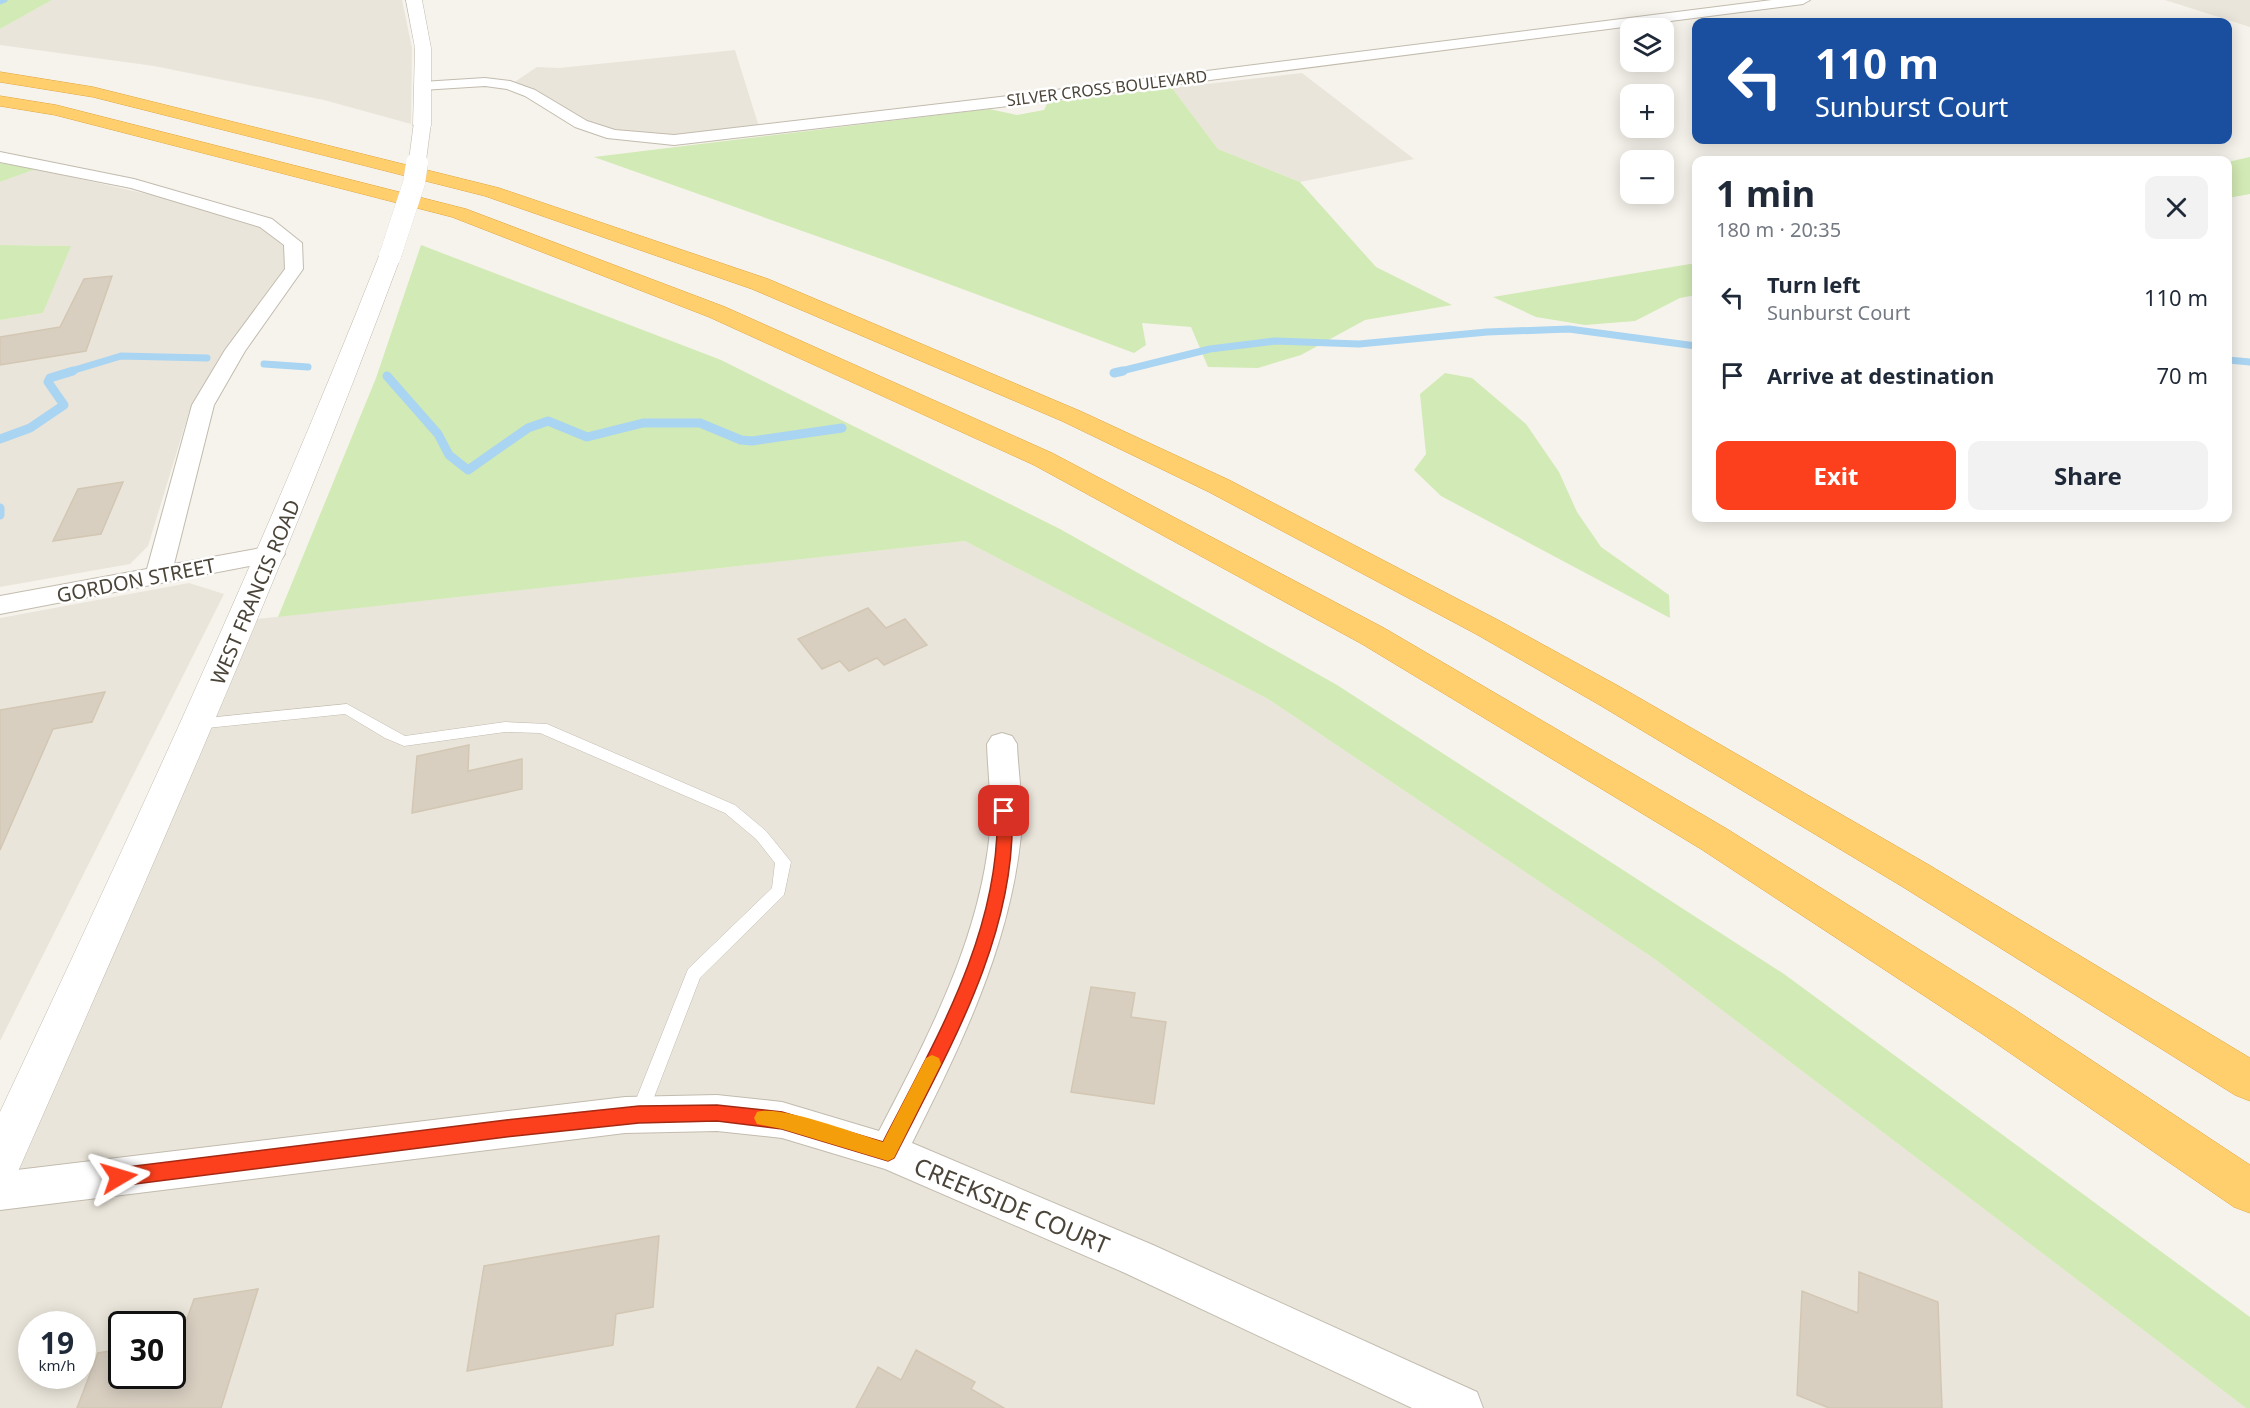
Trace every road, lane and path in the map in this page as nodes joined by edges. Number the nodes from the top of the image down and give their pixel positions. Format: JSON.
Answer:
{"nodes":[{"id":1,"x":414,"y":0,"type":"edge"},
{"id":2,"x":1803,"y":0,"type":"edge"},
{"id":3,"x":0,"y":77,"type":"edge"},
{"id":4,"x":422,"y":86,"type":"junction"},
{"id":5,"x":0,"y":101,"type":"edge"},
{"id":6,"x":0,"y":157,"type":"edge"},
{"id":7,"x":272,"y":554,"type":"junction"},
{"id":8,"x":158,"y":576,"type":"junction"},
{"id":9,"x":0,"y":605,"type":"edge"},
{"id":10,"x":197,"y":724,"type":"junction"},
{"id":11,"x":1002,"y":744,"type":"dead end"},
{"id":12,"x":2250,"y":1081,"type":"edge"},
{"id":13,"x":639,"y":1114,"type":"junction"},
{"id":14,"x":888,"y":1152,"type":"junction"},
{"id":15,"x":0,"y":1161,"type":"edge"},
{"id":16,"x":0,"y":1191,"type":"edge"},
{"id":17,"x":2250,"y":1191,"type":"edge"},
{"id":18,"x":1461,"y":1408,"type":"edge"}],
"edges":[{"from":1,"to":4,"type":"street","name":"WEST FRANCIS ROAD"},
{"from":2,"to":4,"type":"street","name":"SILVER CROSS BOULEVARD"},
{"from":3,"to":12,"type":"highway"},
{"from":4,"to":7,"type":"street","name":"WEST FRANCIS ROAD","bridge":true},
{"from":5,"to":17,"type":"highway"},
{"from":6,"to":8,"type":"street"},
{"from":7,"to":8,"type":"street","name":"GORDON STREET"},
{"from":7,"to":10,"type":"street","name":"WEST FRANCIS ROAD"},
{"from":8,"to":9,"type":"street","name":"GORDON STREET"},
{"from":10,"to":13,"type":"lane"},
{"from":10,"to":15,"type":"street","name":"WEST FRANCIS ROAD"},
{"from":11,"to":14,"type":"street"},
{"from":13,"to":14,"type":"street","name":"CREEKSIDE COURT"},
{"from":13,"to":16,"type":"street","name":"CREEKSIDE COURT"},
{"from":14,"to":18,"type":"street","name":"CREEKSIDE COURT"}]}
